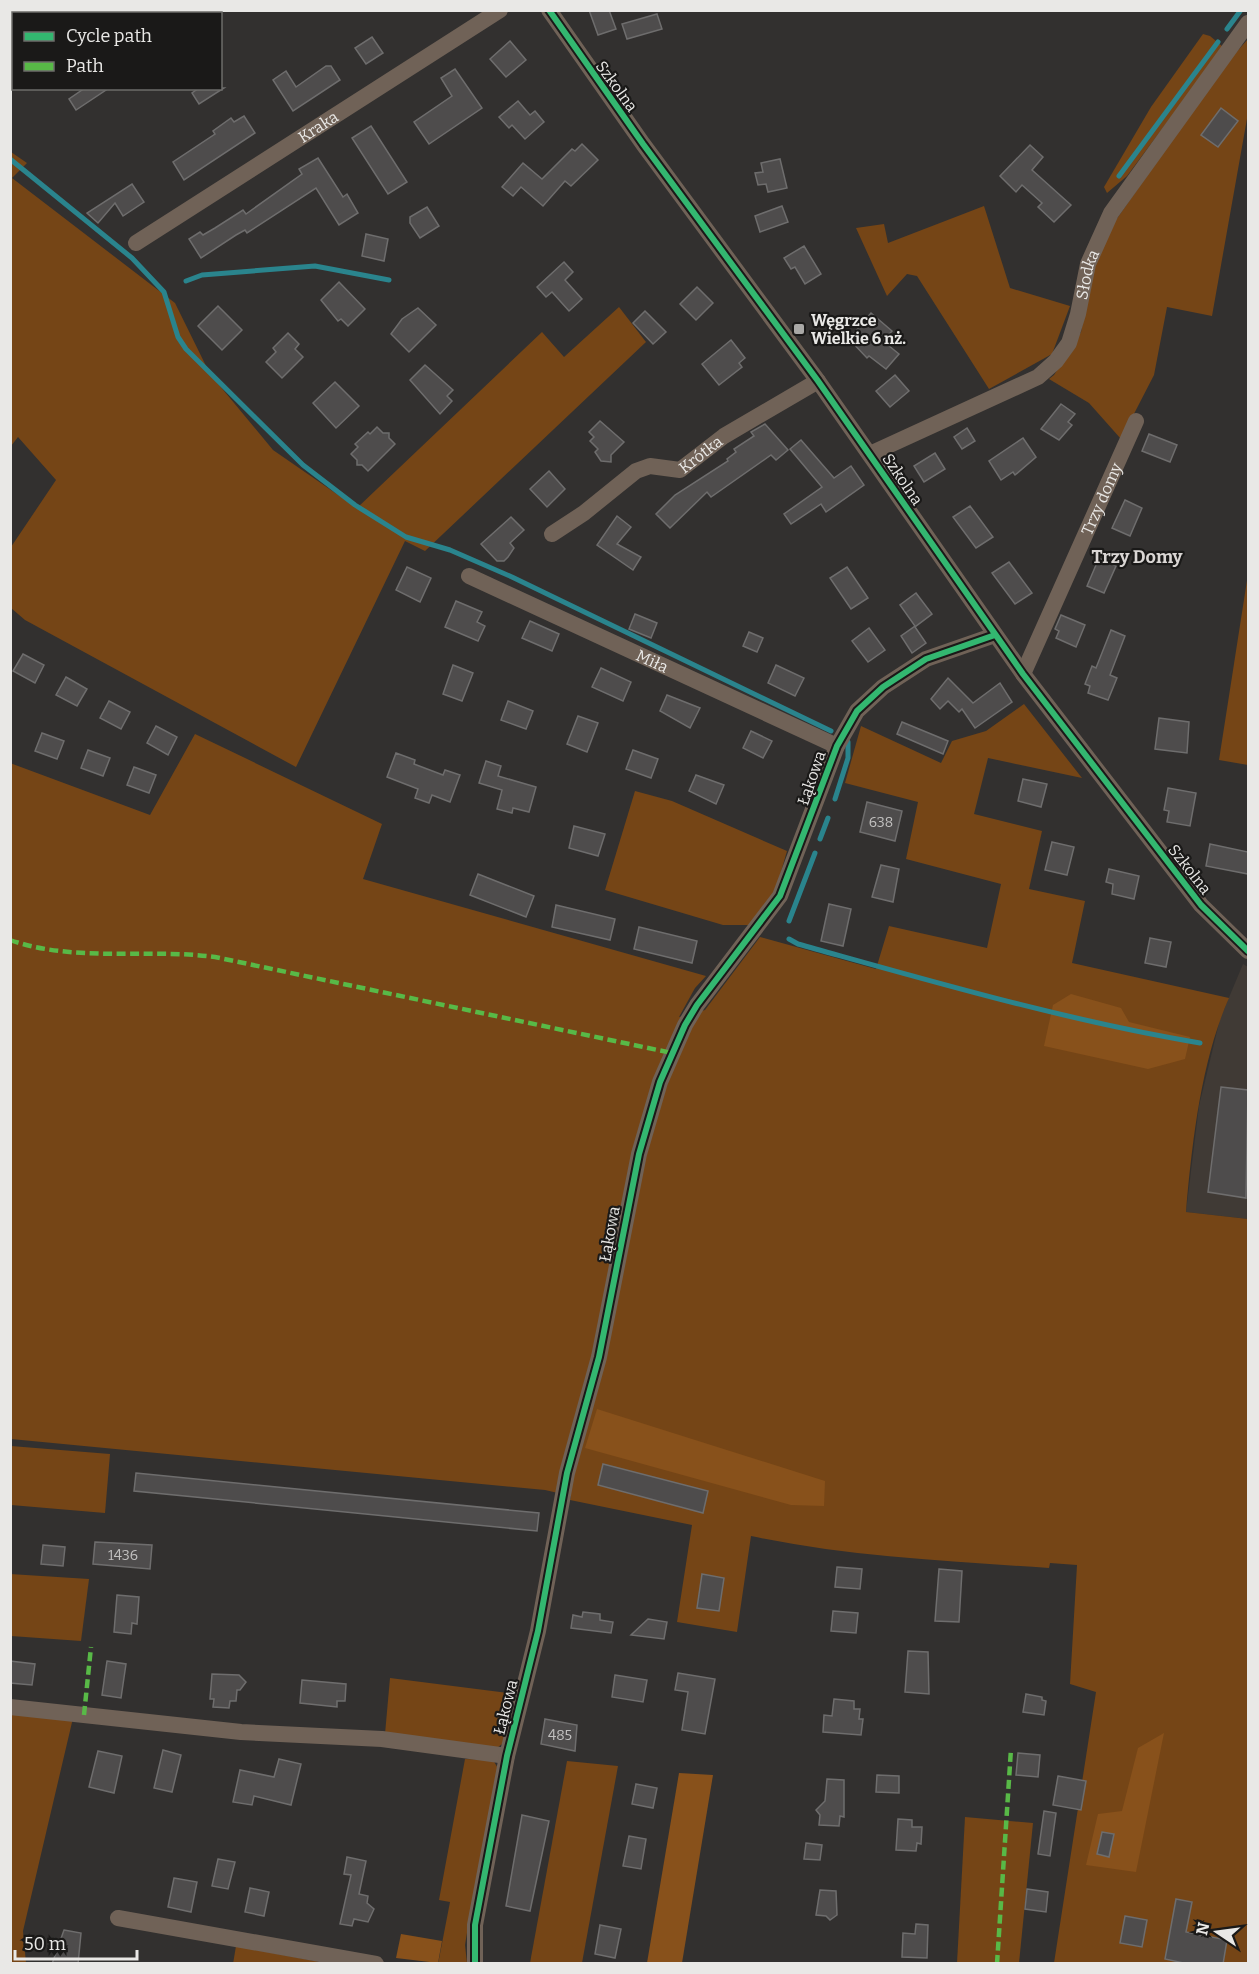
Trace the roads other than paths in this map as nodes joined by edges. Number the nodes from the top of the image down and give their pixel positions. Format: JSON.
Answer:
{"nodes":[{"id":1,"x":501,"y":10,"type":"edge"},
{"id":2,"x":549,"y":10,"type":"edge"},
{"id":3,"x":1248,"y":23,"type":"edge"},
{"id":4,"x":136,"y":243,"type":"dead end"},
{"id":5,"x":818,"y":381,"type":"junction"},
{"id":6,"x":1136,"y":421,"type":"dead end"},
{"id":7,"x":870,"y":454,"type":"junction"},
{"id":8,"x":552,"y":534,"type":"dead end"},
{"id":9,"x":469,"y":576,"type":"dead end"},
{"id":10,"x":995,"y":635,"type":"junction"},
{"id":11,"x":1023,"y":674,"type":"junction"},
{"id":12,"x":837,"y":746,"type":"junction"},
{"id":13,"x":1248,"y":951,"type":"edge"},
{"id":14,"x":10,"y":1707,"type":"edge"},
{"id":15,"x":507,"y":1756,"type":"junction"},
{"id":16,"x":118,"y":1918,"type":"dead end"},
{"id":17,"x":376,"y":1964,"type":"edge"},
{"id":18,"x":475,"y":1964,"type":"edge"}],
"edges":[{"from":1,"to":4,"type":"street","name":"Kraka"},
{"from":2,"to":5,"type":"street","name":"Szkolna"},
{"from":3,"to":7,"type":"street","name":"Słodka"},
{"from":5,"to":7,"type":"street","name":"Szkolna"},
{"from":5,"to":8,"type":"street","name":"Krótka"},
{"from":6,"to":11,"type":"street","name":"Trzy domy"},
{"from":7,"to":10,"type":"street","name":"Szkolna"},
{"from":9,"to":12,"type":"street","name":"Miła"},
{"from":10,"to":11,"type":"street","name":"Szkolna"},
{"from":10,"to":12,"type":"street","name":"Łąkowa"},
{"from":11,"to":13,"type":"street","name":"Szkolna"},
{"from":12,"to":15,"type":"street","name":"Łąkowa"},
{"from":14,"to":15,"type":"street","name":"Łąkowa"},
{"from":15,"to":18,"type":"street","name":"Łąkowa"},
{"from":16,"to":17,"type":"street"}]}
